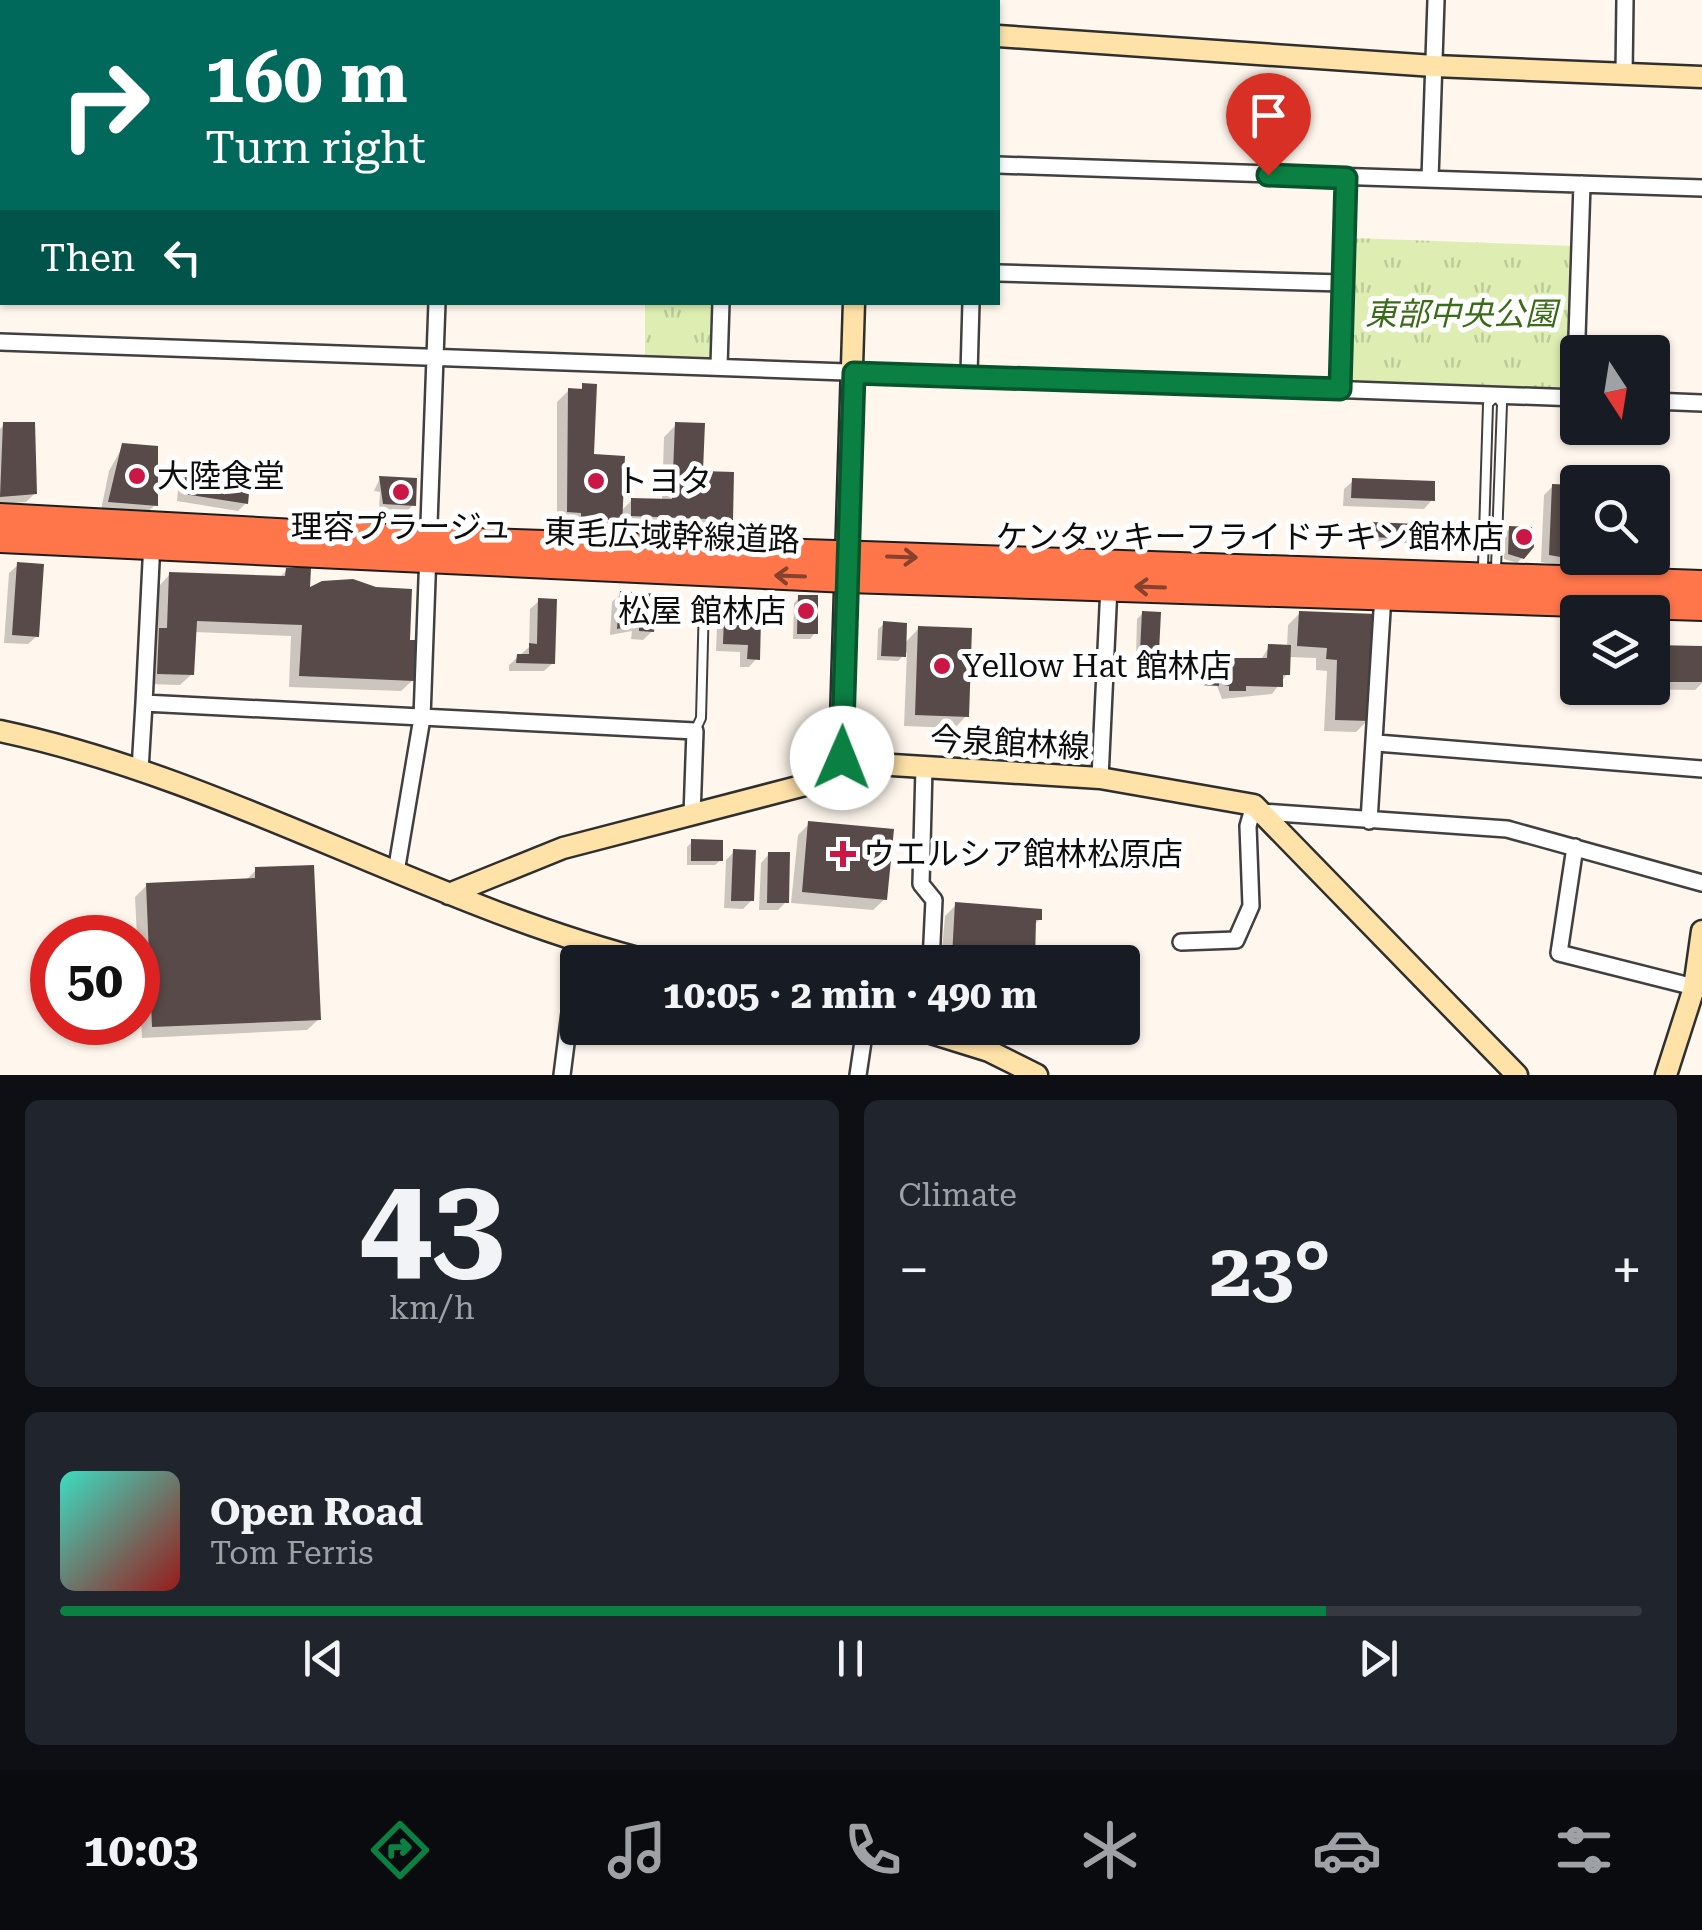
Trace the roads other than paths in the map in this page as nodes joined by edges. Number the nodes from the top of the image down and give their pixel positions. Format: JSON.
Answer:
{"nodes":[{"id":1,"x":1436,"y":0,"type":"edge"},
{"id":2,"x":1625,"y":0,"type":"edge"},
{"id":3,"x":1000,"y":36,"type":"edge"},
{"id":4,"x":1434,"y":66,"type":"junction"},
{"id":5,"x":1624,"y":74,"type":"junction"},
{"id":6,"x":1702,"y":77,"type":"edge"},
{"id":7,"x":1000,"y":165,"type":"edge"},
{"id":8,"x":1346,"y":178,"type":"junction"},
{"id":9,"x":1430,"y":179,"type":"junction"},
{"id":10,"x":1582,"y":184,"type":"junction"},
{"id":11,"x":1702,"y":188,"type":"edge"},
{"id":12,"x":1000,"y":272,"type":"edge"},
{"id":13,"x":1342,"y":283,"type":"junction"},
{"id":14,"x":438,"y":305,"type":"edge"},
{"id":15,"x":721,"y":305,"type":"edge"},
{"id":16,"x":854,"y":305,"type":"edge"},
{"id":17,"x":971,"y":305,"type":"edge"},
{"id":18,"x":1578,"y":335,"type":"edge"},
{"id":19,"x":0,"y":342,"type":"edge"},
{"id":20,"x":435,"y":354,"type":"junction"},
{"id":21,"x":719,"y":366,"type":"junction"},
{"id":22,"x":854,"y":373,"type":"junction"},
{"id":23,"x":969,"y":374,"type":"junction"},
{"id":24,"x":1340,"y":389,"type":"junction"},
{"id":25,"x":1496,"y":395,"type":"junction"},
{"id":26,"x":1560,"y":397,"type":"edge"},
{"id":27,"x":1670,"y":402,"type":"edge"},
{"id":28,"x":1702,"y":403,"type":"edge"},
{"id":29,"x":0,"y":518,"type":"edge"},
{"id":30,"x":0,"y":538,"type":"edge"},
{"id":31,"x":152,"y":538,"type":"junction"},
{"id":32,"x":428,"y":551,"type":"junction"},
{"id":33,"x":849,"y":567,"type":"junction"},
{"id":34,"x":1489,"y":578,"type":"junction"},
{"id":35,"x":1702,"y":585,"type":"edge"},
{"id":36,"x":1109,"y":586,"type":"junction"},
{"id":37,"x":1383,"y":595,"type":"junction"},
{"id":38,"x":704,"y":602,"type":"dead end"},
{"id":39,"x":1702,"y":606,"type":"edge"},
{"id":40,"x":144,"y":703,"type":"junction"},
{"id":41,"x":422,"y":718,"type":"junction"},
{"id":42,"x":0,"y":730,"type":"edge"},
{"id":43,"x":695,"y":730,"type":"junction"},
{"id":44,"x":1377,"y":743,"type":"junction"},
{"id":45,"x":849,"y":765,"type":"junction"},
{"id":46,"x":924,"y":768,"type":"junction"},
{"id":47,"x":140,"y":770,"type":"junction"},
{"id":48,"x":1702,"y":770,"type":"edge"},
{"id":49,"x":1100,"y":778,"type":"junction"},
{"id":50,"x":1258,"y":808,"type":"junction"},
{"id":51,"x":692,"y":816,"type":"junction"},
{"id":52,"x":1369,"y":821,"type":"junction"},
{"id":53,"x":1576,"y":846,"type":"junction"},
{"id":54,"x":396,"y":872,"type":"junction"},
{"id":55,"x":1702,"y":883,"type":"edge"},
{"id":56,"x":449,"y":894,"type":"junction"},
{"id":57,"x":1702,"y":931,"type":"edge"},
{"id":58,"x":578,"y":942,"type":"junction"},
{"id":59,"x":1182,"y":942,"type":"dead end"},
{"id":60,"x":589,"y":945,"type":"edge"},
{"id":61,"x":932,"y":945,"type":"edge"},
{"id":62,"x":1698,"y":988,"type":"edge"},
{"id":63,"x":862,"y":1045,"type":"edge"},
{"id":64,"x":972,"y":1045,"type":"edge"},
{"id":65,"x":1672,"y":1072,"type":"edge"},
{"id":66,"x":562,"y":1075,"type":"edge"},
{"id":67,"x":858,"y":1075,"type":"edge"},
{"id":68,"x":1037,"y":1075,"type":"edge"},
{"id":69,"x":1517,"y":1075,"type":"edge"}],
"edges":[{"from":1,"to":4,"type":"street"},
{"from":2,"to":5,"type":"street"},
{"from":3,"to":4,"type":"street"},
{"from":4,"to":5,"type":"street"},
{"from":4,"to":9,"type":"street"},
{"from":5,"to":6,"type":"street"},
{"from":7,"to":8,"type":"street"},
{"from":8,"to":9,"type":"street"},
{"from":8,"to":13,"type":"street"},
{"from":9,"to":10,"type":"street"},
{"from":10,"to":11,"type":"street"},
{"from":10,"to":18,"type":"street"},
{"from":12,"to":13,"type":"street"},
{"from":13,"to":24,"type":"street"},
{"from":14,"to":20,"type":"street"},
{"from":15,"to":21,"type":"street"},
{"from":16,"to":22,"type":"street"},
{"from":17,"to":23,"type":"street"},
{"from":19,"to":20,"type":"street"},
{"from":20,"to":21,"type":"street"},
{"from":20,"to":32,"type":"street"},
{"from":21,"to":22,"type":"street"},
{"from":22,"to":23,"type":"street"},
{"from":22,"to":33,"type":"street"},
{"from":23,"to":24,"type":"street"},
{"from":24,"to":25,"type":"street"},
{"from":25,"to":26,"type":"street"},
{"from":25,"to":34,"type":"lane"},
{"from":25,"to":34,"type":"lane"},
{"from":27,"to":28,"type":"street"},
{"from":29,"to":31,"type":"highway","name":"東毛広域幹線道路"},
{"from":30,"to":31,"type":"highway","name":"東毛広域幹線道路"},
{"from":31,"to":32,"type":"highway","name":"東毛広域幹線道路"},
{"from":31,"to":40,"type":"street"},
{"from":32,"to":33,"type":"highway","name":"東毛広域幹線道路"},
{"from":32,"to":41,"type":"street"},
{"from":33,"to":34,"type":"highway","name":"東毛広域幹線道路","one_way":true},
{"from":33,"to":36,"type":"highway","name":"東毛広域幹線道路"},
{"from":33,"to":45,"type":"street"},
{"from":34,"to":35,"type":"highway","name":"東毛広域幹線道路"},
{"from":37,"to":36,"type":"highway","name":"東毛広域幹線道路","one_way":true},
{"from":36,"to":49,"type":"street"},
{"from":37,"to":39,"type":"highway","name":"東毛広域幹線道路"},
{"from":37,"to":44,"type":"street"},
{"from":38,"to":43,"type":"lane"},
{"from":40,"to":41,"type":"street"},
{"from":40,"to":47,"type":"street"},
{"from":41,"to":43,"type":"street"},
{"from":41,"to":54,"type":"street"},
{"from":42,"to":47,"type":"street"},
{"from":43,"to":51,"type":"street"},
{"from":44,"to":48,"type":"street"},
{"from":44,"to":52,"type":"street"},
{"from":45,"to":46,"type":"street","name":"今泉館林線"},
{"from":45,"to":51,"type":"street"},
{"from":46,"to":49,"type":"street","name":"今泉館林線"},
{"from":46,"to":61,"type":"street"},
{"from":47,"to":54,"type":"street"},
{"from":49,"to":50,"type":"street","name":"今泉館林線"},
{"from":50,"to":52,"type":"street"},
{"from":50,"to":59,"type":"street"},
{"from":50,"to":69,"type":"street"},
{"from":51,"to":56,"type":"street"},
{"from":52,"to":53,"type":"street"},
{"from":53,"to":55,"type":"street"},
{"from":53,"to":62,"type":"street"},
{"from":54,"to":56,"type":"street"},
{"from":56,"to":58,"type":"street"},
{"from":57,"to":62,"type":"street"},
{"from":58,"to":60,"type":"street"},
{"from":58,"to":66,"type":"street"},
{"from":62,"to":65,"type":"street"},
{"from":63,"to":67,"type":"street"},
{"from":64,"to":68,"type":"street"}]}
